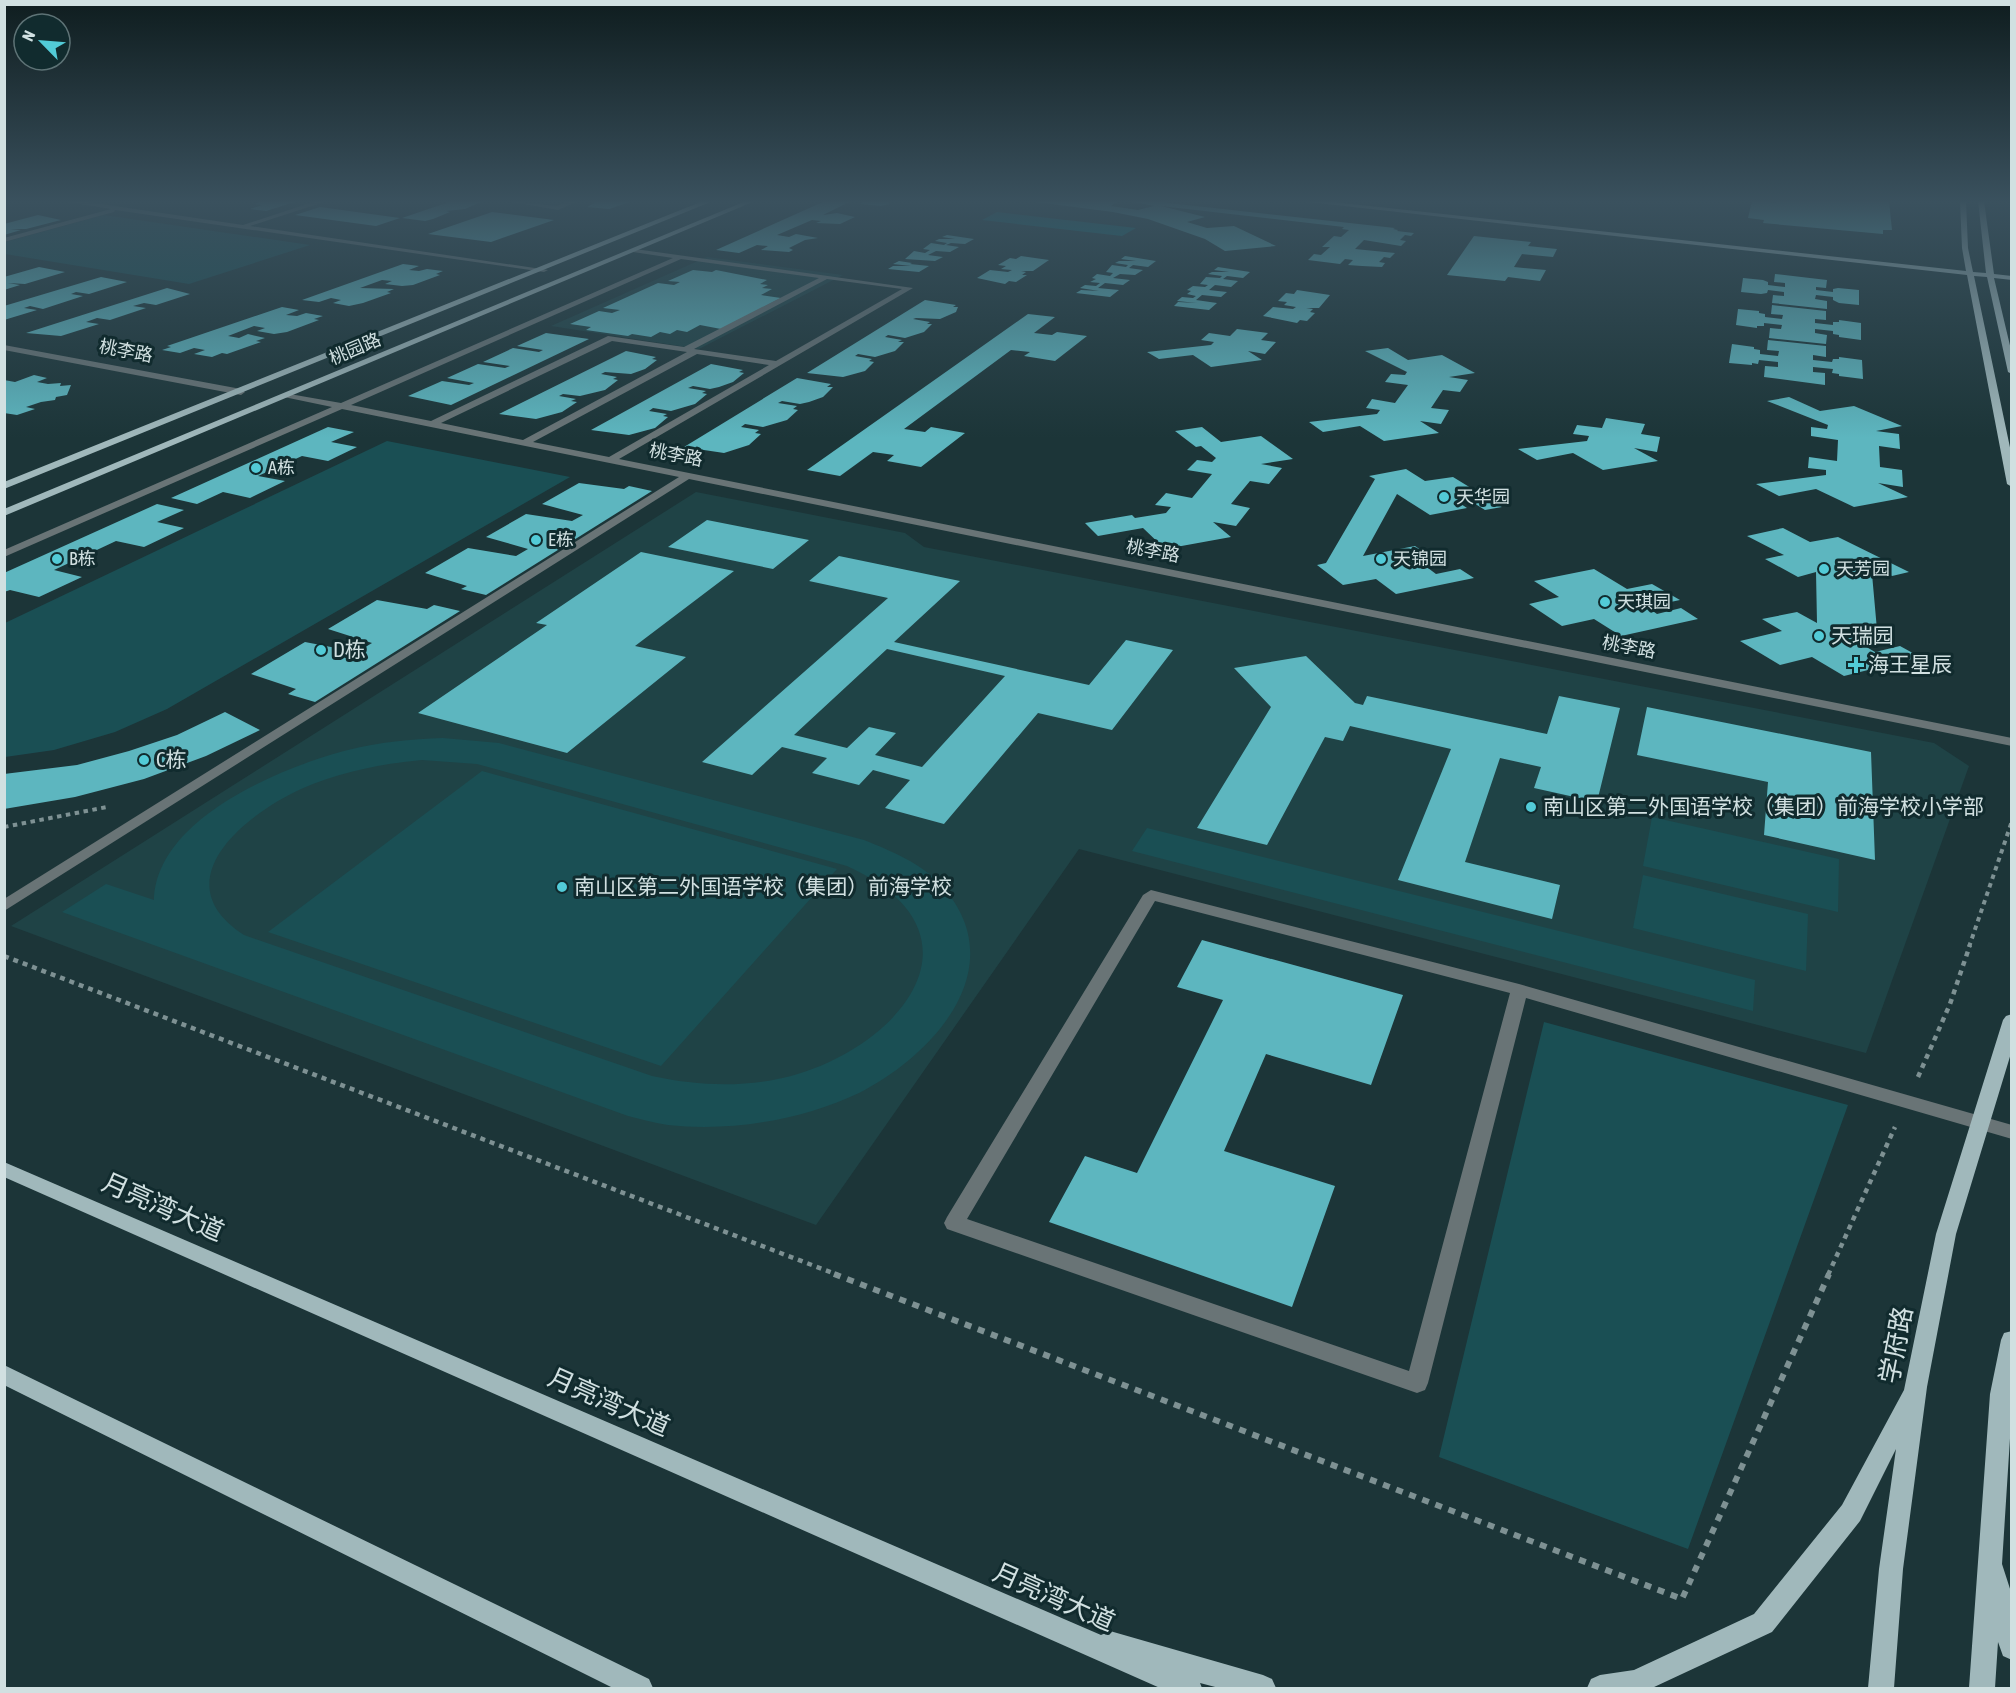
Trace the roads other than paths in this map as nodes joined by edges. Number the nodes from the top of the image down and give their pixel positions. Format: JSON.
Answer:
{"nodes":[{"id":1,"x":519,"y":280,"type":"edge"},
{"id":2,"x":565,"y":280,"type":"edge"},
{"id":3,"x":629,"y":280,"type":"edge"},
{"id":4,"x":820,"y":280,"type":"edge"},
{"id":5,"x":849,"y":280,"type":"edge"},
{"id":6,"x":1972,"y":280,"type":"edge"},
{"id":7,"x":1991,"y":280,"type":"edge"},
{"id":8,"x":4,"y":346,"type":"edge"},
{"id":9,"x":685,"y":350,"type":"junction"},
{"id":10,"x":696,"y":351,"type":"junction"},
{"id":11,"x":777,"y":364,"type":"junction"},
{"id":12,"x":2012,"y":372,"type":"edge"},
{"id":13,"x":241,"y":392,"type":"junction"},
{"id":14,"x":287,"y":395,"type":"junction"},
{"id":15,"x":343,"y":406,"type":"junction"},
{"id":16,"x":432,"y":424,"type":"junction"},
{"id":17,"x":524,"y":443,"type":"junction"},
{"id":18,"x":610,"y":460,"type":"junction"},
{"id":19,"x":687,"y":476,"type":"junction"},
{"id":20,"x":2012,"y":484,"type":"edge"},
{"id":21,"x":4,"y":486,"type":"edge"},
{"id":22,"x":4,"y":513,"type":"edge"},
{"id":23,"x":4,"y":554,"type":"edge"},
{"id":24,"x":2012,"y":742,"type":"edge"},
{"id":25,"x":4,"y":906,"type":"edge"},
{"id":26,"x":1519,"y":990,"type":"junction"},
{"id":27,"x":2012,"y":1020,"type":"edge"},
{"id":28,"x":1980,"y":1123,"type":"junction"},
{"id":29,"x":2012,"y":1132,"type":"edge"},
{"id":30,"x":4,"y":1169,"type":"edge"},
{"id":31,"x":2012,"y":1340,"type":"edge"},
{"id":32,"x":4,"y":1374,"type":"edge"},
{"id":33,"x":1916,"y":1387,"type":"junction"},
{"id":34,"x":1989,"y":1555,"type":"junction"},
{"id":35,"x":1059,"y":1629,"type":"junction"},
{"id":36,"x":2012,"y":1647,"type":"edge"},
{"id":37,"x":640,"y":1689,"type":"edge"},
{"id":38,"x":1190,"y":1689,"type":"edge"},
{"id":39,"x":1263,"y":1689,"type":"edge"},
{"id":40,"x":1600,"y":1689,"type":"edge"},
{"id":41,"x":1881,"y":1689,"type":"edge"},
{"id":42,"x":1982,"y":1689,"type":"edge"}],
"edges":[{"from":1,"to":13,"type":"main road","name":"桃园路"},
{"from":2,"to":14,"type":"main road","name":"桃园路"},
{"from":3,"to":15,"type":"street"},
{"from":4,"to":9,"type":"street"},
{"from":5,"to":11,"type":"street"},
{"from":6,"to":20,"type":"main road"},
{"from":7,"to":12,"type":"main road"},
{"from":8,"to":13,"type":"street","name":"桃李路"},
{"from":9,"to":10,"type":"street"},
{"from":9,"to":16,"type":"street"},
{"from":10,"to":11,"type":"street"},
{"from":10,"to":17,"type":"street"},
{"from":11,"to":18,"type":"street"},
{"from":13,"to":21,"type":"main road","name":"桃园路"},
{"from":14,"to":15,"type":"street","name":"桃李路"},
{"from":14,"to":22,"type":"main road","name":"桃园路"},
{"from":15,"to":16,"type":"street","name":"桃李路"},
{"from":15,"to":23,"type":"street"},
{"from":16,"to":17,"type":"street","name":"桃李路"},
{"from":17,"to":18,"type":"street","name":"桃李路"},
{"from":18,"to":19,"type":"street","name":"桃李路"},
{"from":19,"to":24,"type":"street","name":"桃李路"},
{"from":19,"to":25,"type":"street"},
{"from":26,"to":26,"type":"street"},
{"from":26,"to":28,"type":"street"},
{"from":27,"to":28,"type":"main road","name":"学府路"},
{"from":28,"to":29,"type":"street"},
{"from":28,"to":33,"type":"main road","name":"学府路"},
{"from":30,"to":35,"type":"main road","name":"月亮湾大道"},
{"from":31,"to":34,"type":"main road"},
{"from":32,"to":37,"type":"main road"},
{"from":33,"to":40,"type":"main road"},
{"from":33,"to":41,"type":"main road","name":"学府路"},
{"from":34,"to":36,"type":"main road"},
{"from":34,"to":42,"type":"main road"},
{"from":35,"to":38,"type":"main road","name":"月亮湾大道"},
{"from":35,"to":39,"type":"main road"}]}
